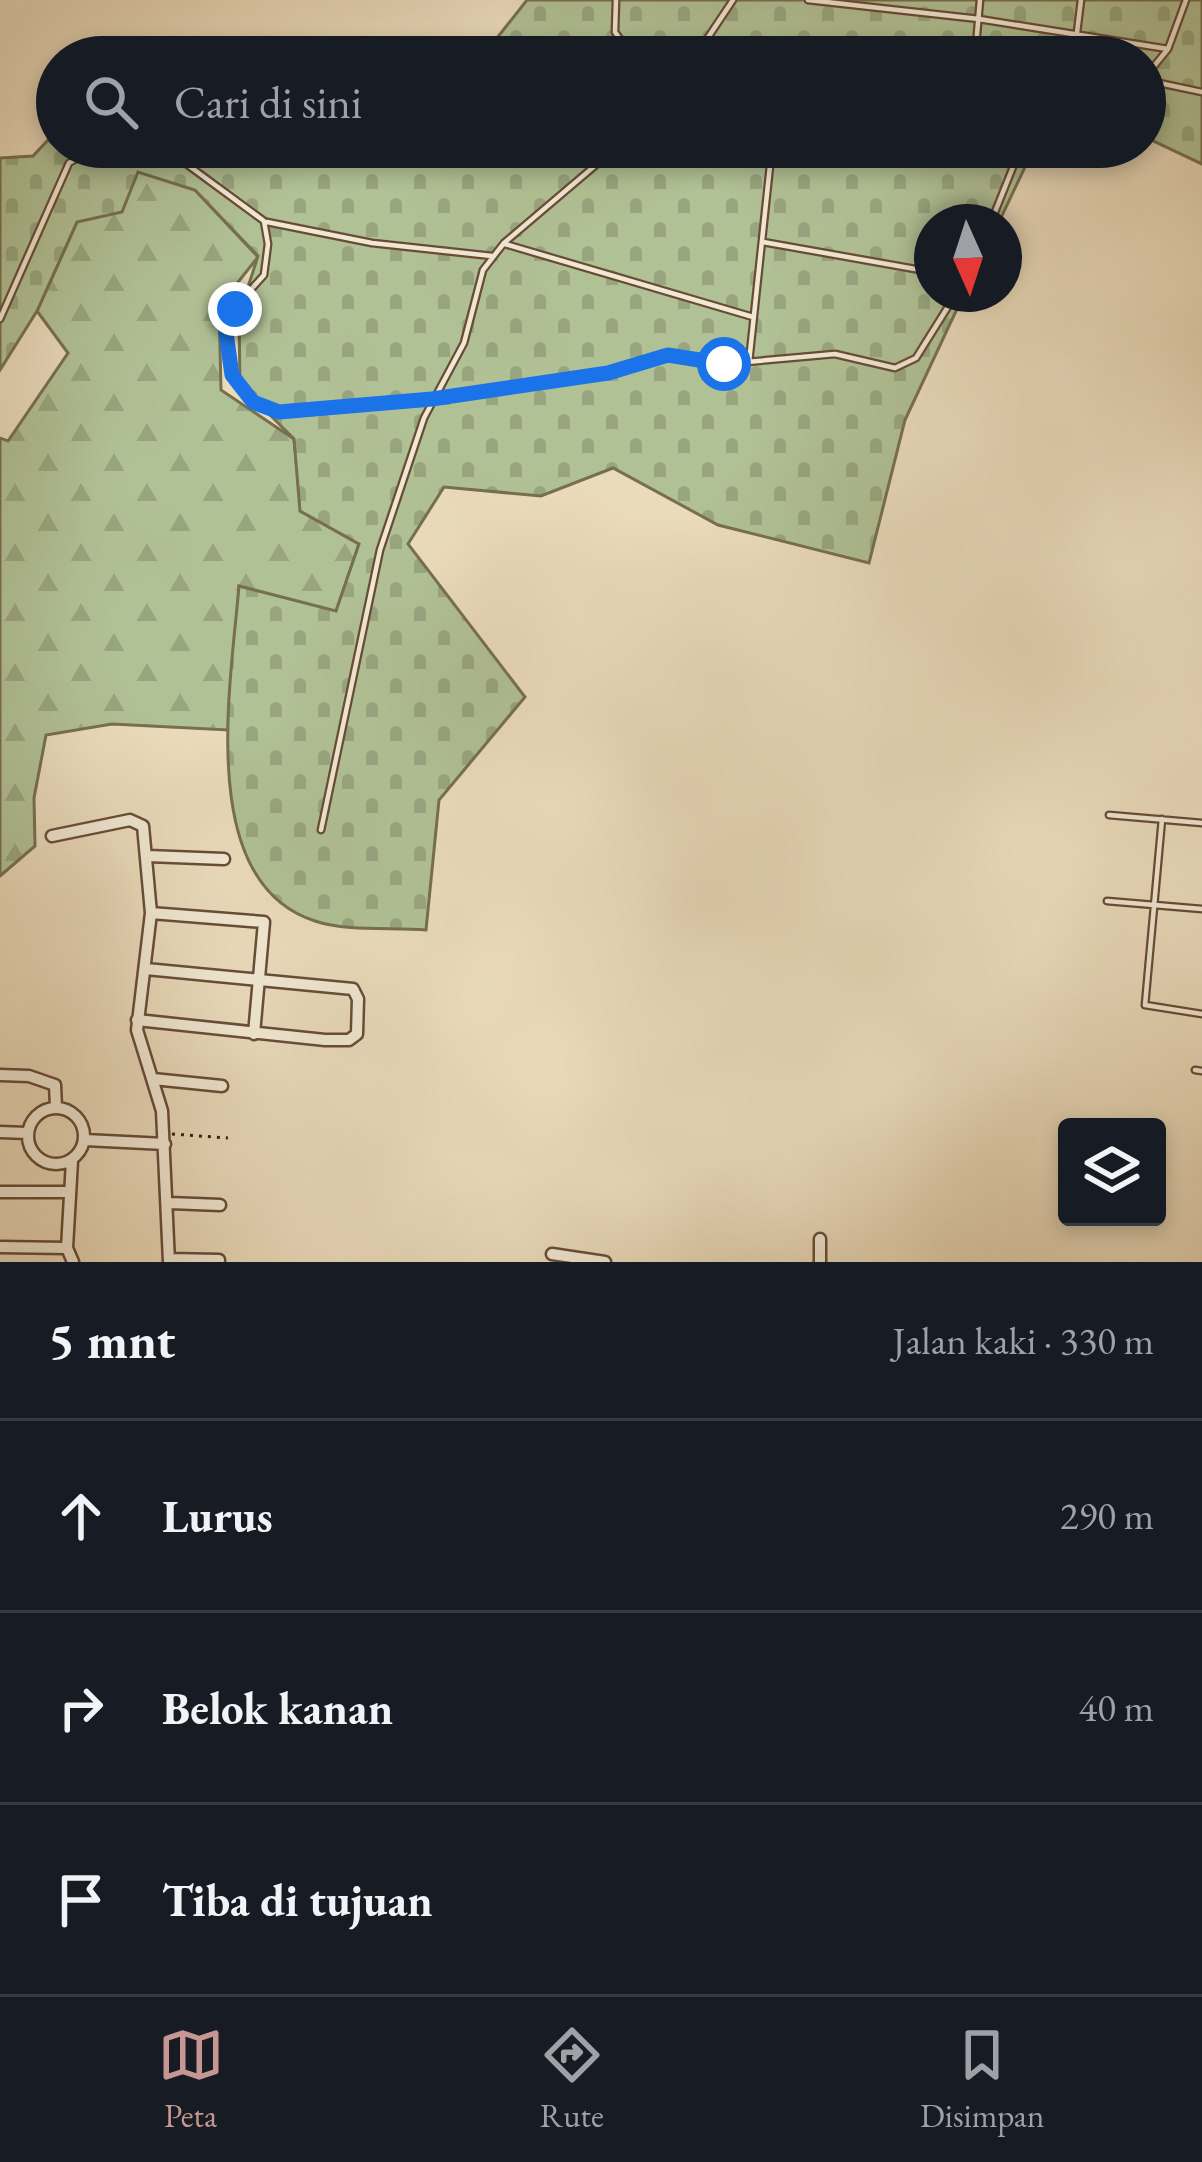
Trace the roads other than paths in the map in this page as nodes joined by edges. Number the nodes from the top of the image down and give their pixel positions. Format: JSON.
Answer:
{"nodes":[{"id":1,"x":616,"y":0,"type":"edge"},
{"id":2,"x":733,"y":0,"type":"edge"},
{"id":3,"x":808,"y":0,"type":"edge"},
{"id":4,"x":980,"y":0,"type":"edge"},
{"id":5,"x":1081,"y":0,"type":"edge"},
{"id":6,"x":1186,"y":0,"type":"edge"},
{"id":7,"x":979,"y":19,"type":"junction"},
{"id":8,"x":618,"y":36,"type":"edge"},
{"id":9,"x":708,"y":36,"type":"edge"},
{"id":10,"x":977,"y":36,"type":"edge"},
{"id":11,"x":1071,"y":36,"type":"edge"},
{"id":12,"x":1076,"y":36,"type":"edge"},
{"id":13,"x":1168,"y":49,"type":"joint"},
{"id":14,"x":1166,"y":52,"type":"edge"},
{"id":15,"x":1166,"y":83,"type":"edge"},
{"id":16,"x":1202,"y":92,"type":"edge"},
{"id":17,"x":67,"y":168,"type":"edge"},
{"id":18,"x":192,"y":168,"type":"edge"},
{"id":19,"x":592,"y":168,"type":"edge"},
{"id":20,"x":770,"y":168,"type":"edge"},
{"id":21,"x":1013,"y":168,"type":"edge"},
{"id":22,"x":998,"y":204,"type":"edge"},
{"id":23,"x":264,"y":221,"type":"junction"},
{"id":24,"x":763,"y":242,"type":"junction"},
{"id":25,"x":504,"y":243,"type":"junction"},
{"id":26,"x":492,"y":256,"type":"junction"},
{"id":27,"x":914,"y":269,"type":"edge"},
{"id":28,"x":944,"y":312,"type":"edge"},
{"id":29,"x":753,"y":317,"type":"junction"},
{"id":30,"x":0,"y":319,"type":"edge"},
{"id":31,"x":749,"y":362,"type":"junction"},
{"id":32,"x":432,"y":399,"type":"junction"},
{"id":33,"x":1108,"y":814,"type":"dead end"},
{"id":34,"x":1162,"y":820,"type":"junction"},
{"id":35,"x":1202,"y":823,"type":"edge"},
{"id":36,"x":321,"y":830,"type":"dead end"},
{"id":37,"x":52,"y":836,"type":"dead end"},
{"id":38,"x":148,"y":856,"type":"junction"},
{"id":39,"x":224,"y":860,"type":"dead end"},
{"id":40,"x":1107,"y":902,"type":"dead end"},
{"id":41,"x":1155,"y":906,"type":"junction"},
{"id":42,"x":1202,"y":909,"type":"edge"},
{"id":43,"x":151,"y":913,"type":"junction"},
{"id":44,"x":146,"y":969,"type":"junction"},
{"id":45,"x":260,"y":980,"type":"junction"},
{"id":46,"x":1202,"y":1014,"type":"edge"},
{"id":47,"x":137,"y":1020,"type":"junction"},
{"id":48,"x":254,"y":1034,"type":"junction"},
{"id":49,"x":0,"y":1075,"type":"edge"},
{"id":50,"x":153,"y":1079,"type":"junction"},
{"id":51,"x":222,"y":1086,"type":"dead end"},
{"id":52,"x":56,"y":1107,"type":"junction"},
{"id":53,"x":0,"y":1132,"type":"edge"},
{"id":54,"x":27,"y":1133,"type":"junction"},
{"id":55,"x":164,"y":1138,"type":"junction"},
{"id":56,"x":85,"y":1140,"type":"junction"},
{"id":57,"x":71,"y":1161,"type":"junction"},
{"id":58,"x":0,"y":1192,"type":"edge"},
{"id":59,"x":70,"y":1192,"type":"junction"},
{"id":60,"x":170,"y":1203,"type":"junction"},
{"id":61,"x":220,"y":1205,"type":"dead end"},
{"id":62,"x":820,"y":1239,"type":"dead end"},
{"id":63,"x":0,"y":1247,"type":"edge"},
{"id":64,"x":67,"y":1248,"type":"junction"},
{"id":65,"x":552,"y":1254,"type":"dead end"},
{"id":66,"x":220,"y":1260,"type":"edge"},
{"id":67,"x":169,"y":1261,"type":"edge"},
{"id":68,"x":73,"y":1262,"type":"edge"},
{"id":69,"x":605,"y":1262,"type":"edge"},
{"id":70,"x":820,"y":1262,"type":"edge"}],
"edges":[{"from":1,"to":8,"type":"lane"},
{"from":2,"to":9,"type":"lane"},
{"from":3,"to":7,"type":"lane"},
{"from":4,"to":7,"type":"lane"},
{"from":5,"to":12,"type":"lane"},
{"from":6,"to":13,"type":"lane"},
{"from":7,"to":10,"type":"lane"},
{"from":7,"to":11,"type":"lane"},
{"from":13,"to":14,"type":"lane"},
{"from":15,"to":16,"type":"lane"},
{"from":17,"to":30,"type":"lane"},
{"from":18,"to":23,"type":"lane"},
{"from":19,"to":25,"type":"lane"},
{"from":20,"to":24,"type":"lane"},
{"from":21,"to":22,"type":"lane"},
{"from":23,"to":26,"type":"lane"},
{"from":23,"to":32,"type":"lane"},
{"from":24,"to":27,"type":"lane"},
{"from":24,"to":29,"type":"lane"},
{"from":25,"to":26,"type":"lane"},
{"from":25,"to":29,"type":"lane"},
{"from":26,"to":32,"type":"lane"},
{"from":28,"to":31,"type":"lane"},
{"from":29,"to":31,"type":"lane"},
{"from":31,"to":32,"type":"lane"},
{"from":32,"to":36,"type":"lane"},
{"from":33,"to":34,"type":"lane"},
{"from":34,"to":35,"type":"lane"},
{"from":34,"to":41,"type":"lane"},
{"from":37,"to":38,"type":"street"},
{"from":38,"to":39,"type":"street"},
{"from":38,"to":43,"type":"street"},
{"from":40,"to":41,"type":"lane"},
{"from":41,"to":42,"type":"lane"},
{"from":41,"to":46,"type":"lane"},
{"from":43,"to":44,"type":"street"},
{"from":43,"to":45,"type":"street"},
{"from":44,"to":45,"type":"street"},
{"from":44,"to":47,"type":"street"},
{"from":45,"to":48,"type":"street"},
{"from":45,"to":48,"type":"street"},
{"from":47,"to":48,"type":"street"},
{"from":47,"to":50,"type":"street"},
{"from":49,"to":52,"type":"street"},
{"from":50,"to":51,"type":"street"},
{"from":50,"to":55,"type":"street"},
{"from":52,"to":54,"type":"street"},
{"from":52,"to":56,"type":"street"},
{"from":53,"to":54,"type":"street"},
{"from":54,"to":57,"type":"street"},
{"from":55,"to":56,"type":"street"},
{"from":55,"to":60,"type":"street"},
{"from":56,"to":57,"type":"street"},
{"from":57,"to":59,"type":"street"},
{"from":58,"to":59,"type":"street"},
{"from":59,"to":64,"type":"street"},
{"from":60,"to":61,"type":"street"},
{"from":60,"to":67,"type":"street"},
{"from":62,"to":70,"type":"street"},
{"from":63,"to":64,"type":"street"},
{"from":64,"to":68,"type":"street"},
{"from":65,"to":69,"type":"street"},
{"from":66,"to":67,"type":"street"}]}
